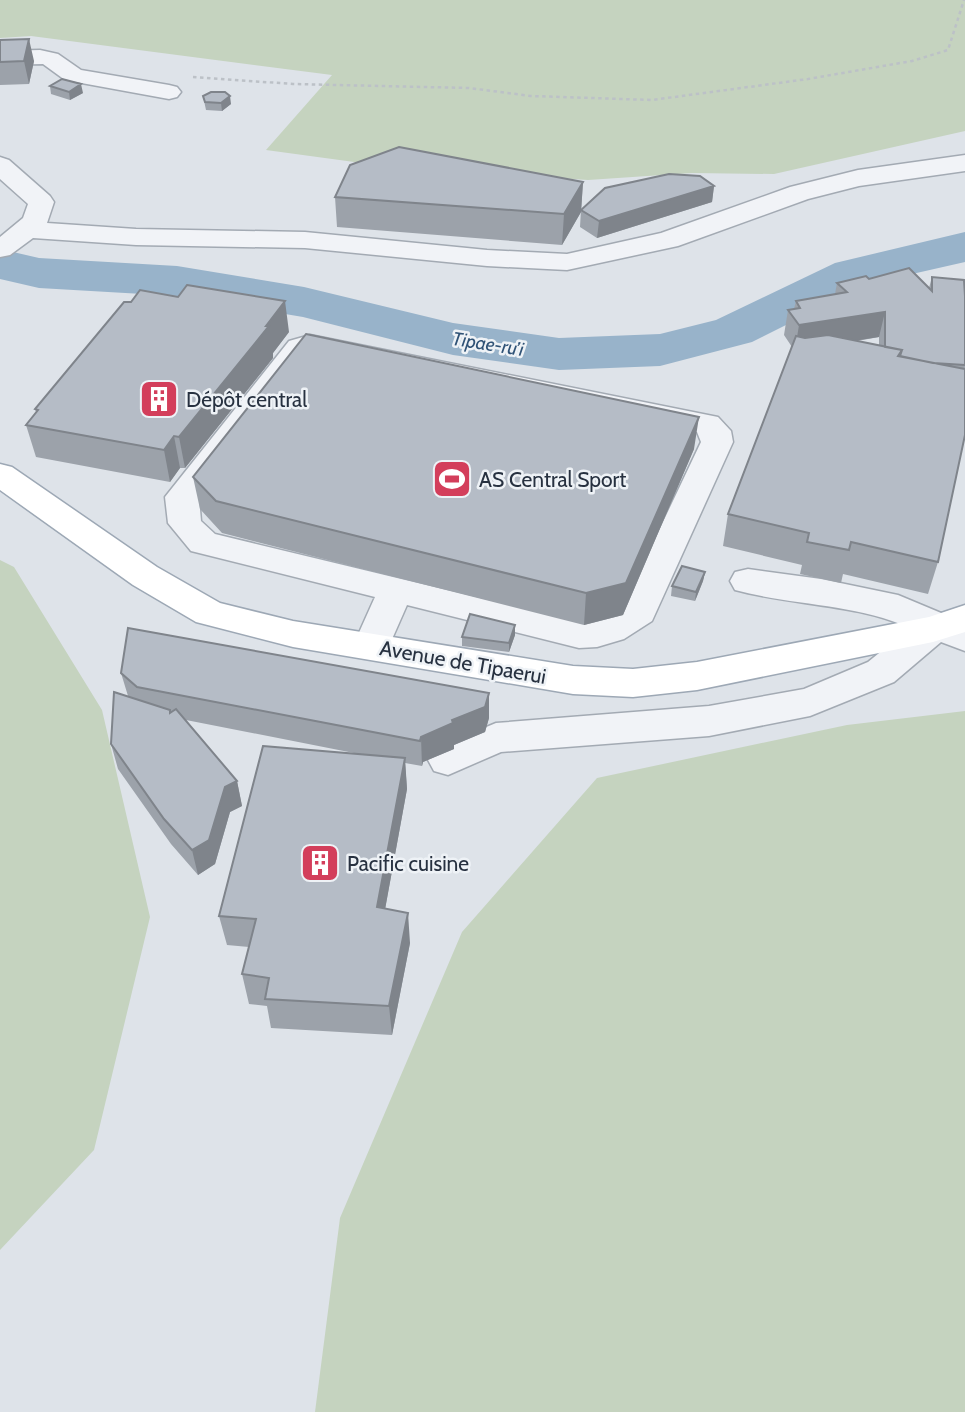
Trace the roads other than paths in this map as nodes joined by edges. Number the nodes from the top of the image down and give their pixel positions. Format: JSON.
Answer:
{"nodes":[{"id":1,"x":0,"y":58,"type":"edge"},
{"id":2,"x":169,"y":92,"type":"road end"},
{"id":3,"x":965,"y":163,"type":"edge"},
{"id":4,"x":0,"y":165,"type":"edge"},
{"id":5,"x":13,"y":240,"type":"edge"},
{"id":6,"x":0,"y":474,"type":"edge"},
{"id":7,"x":748,"y":581,"type":"dead end"},
{"id":8,"x":395,"y":592,"type":"junction"},
{"id":9,"x":951,"y":628,"type":"edge"},
{"id":10,"x":373,"y":646,"type":"junction"},
{"id":11,"x":448,"y":760,"type":"dead end"}],
"edges":[{"from":1,"to":2,"type":"street"},
{"from":3,"to":5,"type":"street"},
{"from":4,"to":5,"type":"street"},
{"from":6,"to":10,"type":"main road","name":"Avenue de Tipaerui"},
{"from":7,"to":9,"type":"street"},
{"from":8,"to":8,"type":"street"},
{"from":8,"to":10,"type":"street"},
{"from":9,"to":10,"type":"main road","name":"Avenue de Tipaerui"},
{"from":9,"to":11,"type":"street"}]}
